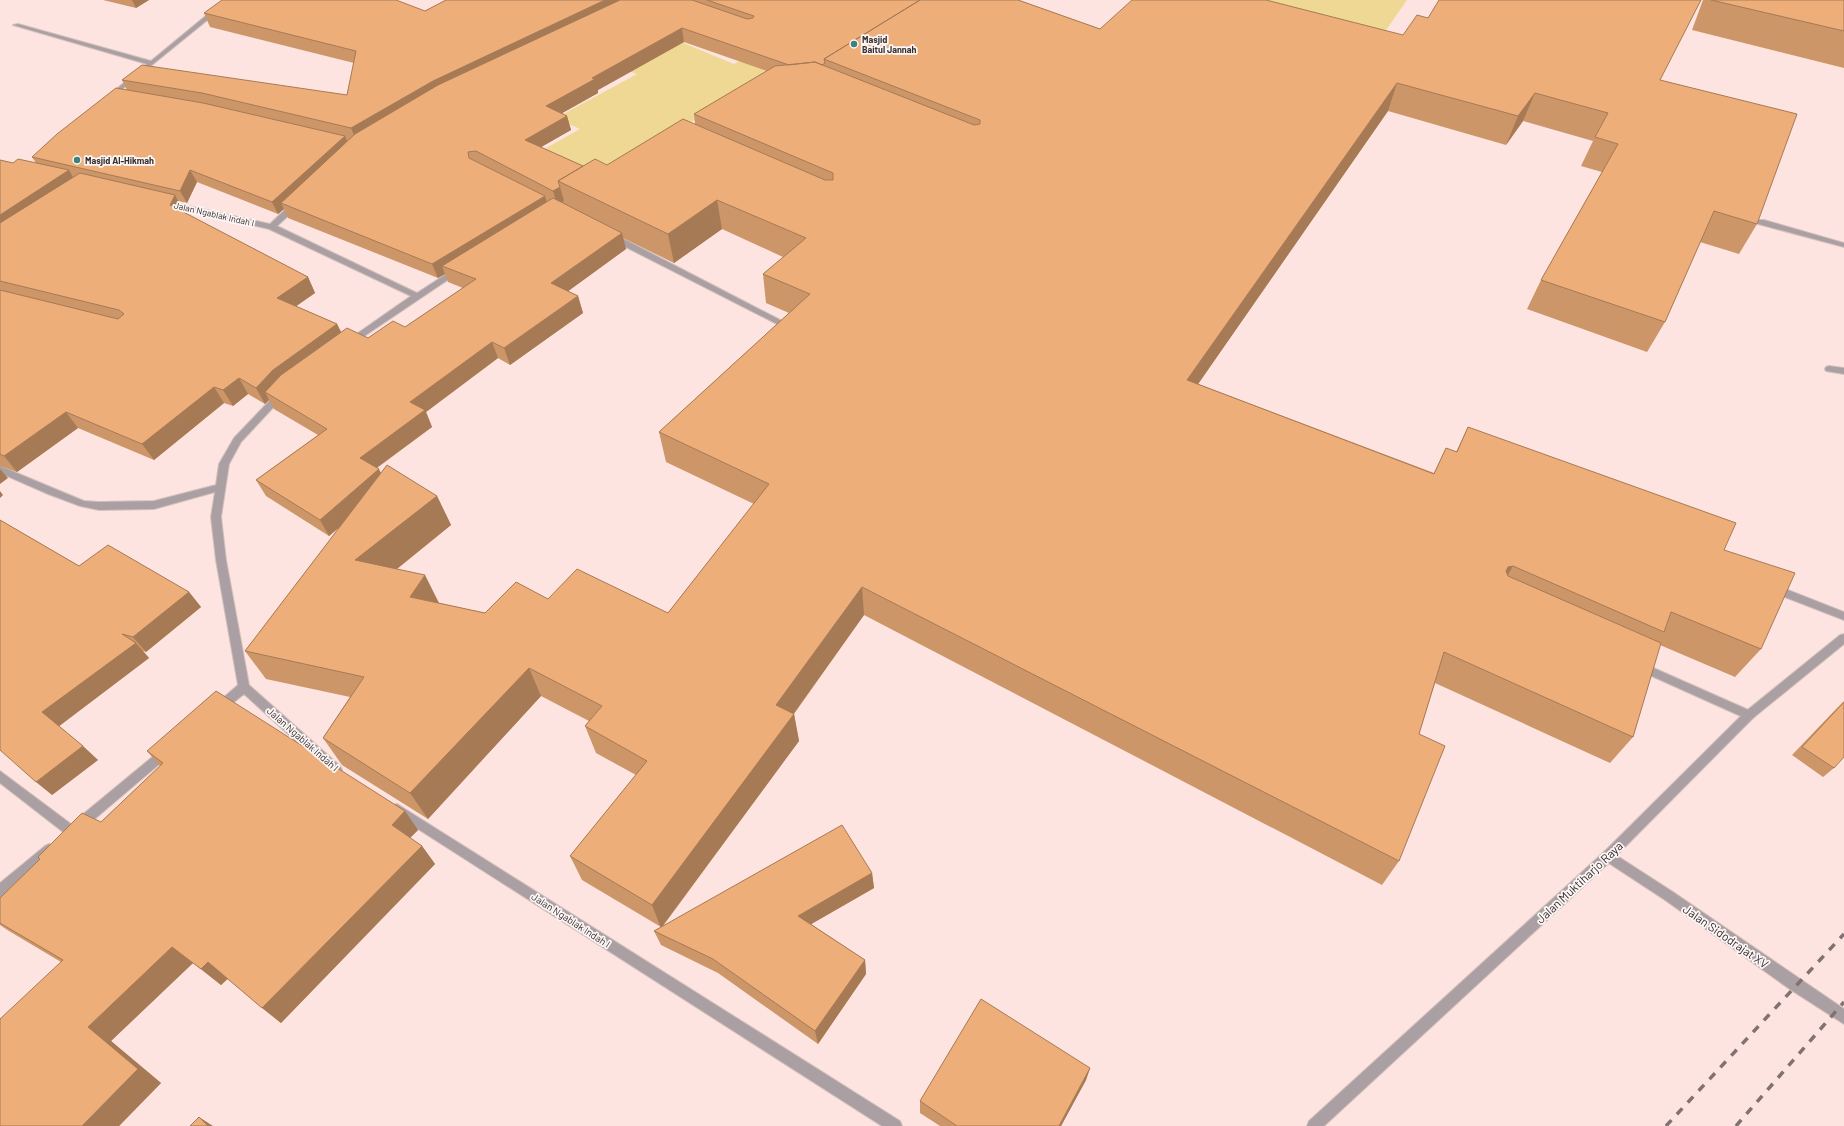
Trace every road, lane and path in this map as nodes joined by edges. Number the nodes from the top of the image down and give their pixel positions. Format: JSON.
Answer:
{"nodes":[{"id":1,"x":229,"y":0,"type":"edge"},
{"id":2,"x":16,"y":25,"type":"dead end"},
{"id":3,"x":152,"y":63,"type":"junction"},
{"id":4,"x":106,"y":101,"type":"edge"},
{"id":5,"x":300,"y":200,"type":"edge"},
{"id":6,"x":165,"y":202,"type":"edge"},
{"id":7,"x":1761,"y":222,"type":"edge"},
{"id":8,"x":272,"y":227,"type":"junction"},
{"id":9,"x":606,"y":234,"type":"edge"},
{"id":10,"x":1844,"y":245,"type":"edge"},
{"id":11,"x":464,"y":267,"type":"edge"},
{"id":12,"x":417,"y":296,"type":"junction"},
{"id":13,"x":780,"y":322,"type":"edge"},
{"id":14,"x":342,"y":348,"type":"edge"},
{"id":15,"x":1829,"y":369,"type":"dead end"},
{"id":16,"x":1844,"y":371,"type":"edge"},
{"id":17,"x":286,"y":389,"type":"edge"},
{"id":18,"x":0,"y":468,"type":"edge"},
{"id":19,"x":221,"y":487,"type":"junction"},
{"id":20,"x":1765,"y":585,"type":"edge"},
{"id":21,"x":1844,"y":616,"type":"edge"},
{"id":22,"x":1844,"y":638,"type":"edge"},
{"id":23,"x":1633,"y":662,"type":"edge"},
{"id":24,"x":244,"y":687,"type":"junction"},
{"id":25,"x":1749,"y":715,"type":"junction"},
{"id":26,"x":208,"y":717,"type":"edge"},
{"id":27,"x":173,"y":747,"type":"edge"},
{"id":28,"x":0,"y":776,"type":"edge"},
{"id":29,"x":349,"y":778,"type":"edge"},
{"id":30,"x":390,"y":804,"type":"edge"},
{"id":31,"x":71,"y":831,"type":"junction"},
{"id":32,"x":1608,"y":856,"type":"junction"},
{"id":33,"x":0,"y":891,"type":"edge"},
{"id":34,"x":1844,"y":1017,"type":"edge"},
{"id":35,"x":895,"y":1126,"type":"edge"},
{"id":36,"x":1314,"y":1126,"type":"edge"}],
"edges":[{"from":1,"to":3,"type":"street"},
{"from":2,"to":3,"type":"street"},
{"from":3,"to":4,"type":"street"},
{"from":5,"to":8,"type":"street"},
{"from":6,"to":8,"type":"street","name":"Jalan Ngablak Indah I"},
{"from":7,"to":10,"type":"street"},
{"from":8,"to":12,"type":"street","name":"Jalan Ngablak Indah I"},
{"from":9,"to":13,"type":"street"},
{"from":11,"to":12,"type":"street"},
{"from":12,"to":14,"type":"street"},
{"from":15,"to":16,"type":"street"},
{"from":17,"to":19,"type":"street"},
{"from":18,"to":19,"type":"street"},
{"from":19,"to":24,"type":"street"},
{"from":20,"to":21,"type":"street"},
{"from":22,"to":25,"type":"street","name":"Jalan Muktiharjo Raya"},
{"from":23,"to":25,"type":"street"},
{"from":24,"to":26,"type":"street"},
{"from":24,"to":29,"type":"street","name":"Jalan Ngablak Indah I"},
{"from":25,"to":32,"type":"street","name":"Jalan Muktiharjo Raya"},
{"from":27,"to":31,"type":"street"},
{"from":28,"to":31,"type":"street"},
{"from":30,"to":35,"type":"street","name":"Jalan Ngablak Indah I"},
{"from":31,"to":33,"type":"street"},
{"from":32,"to":34,"type":"street","name":"Jalan Sidodrajat XV"},
{"from":32,"to":36,"type":"street","name":"Jalan Muktiharjo Raya"}]}
